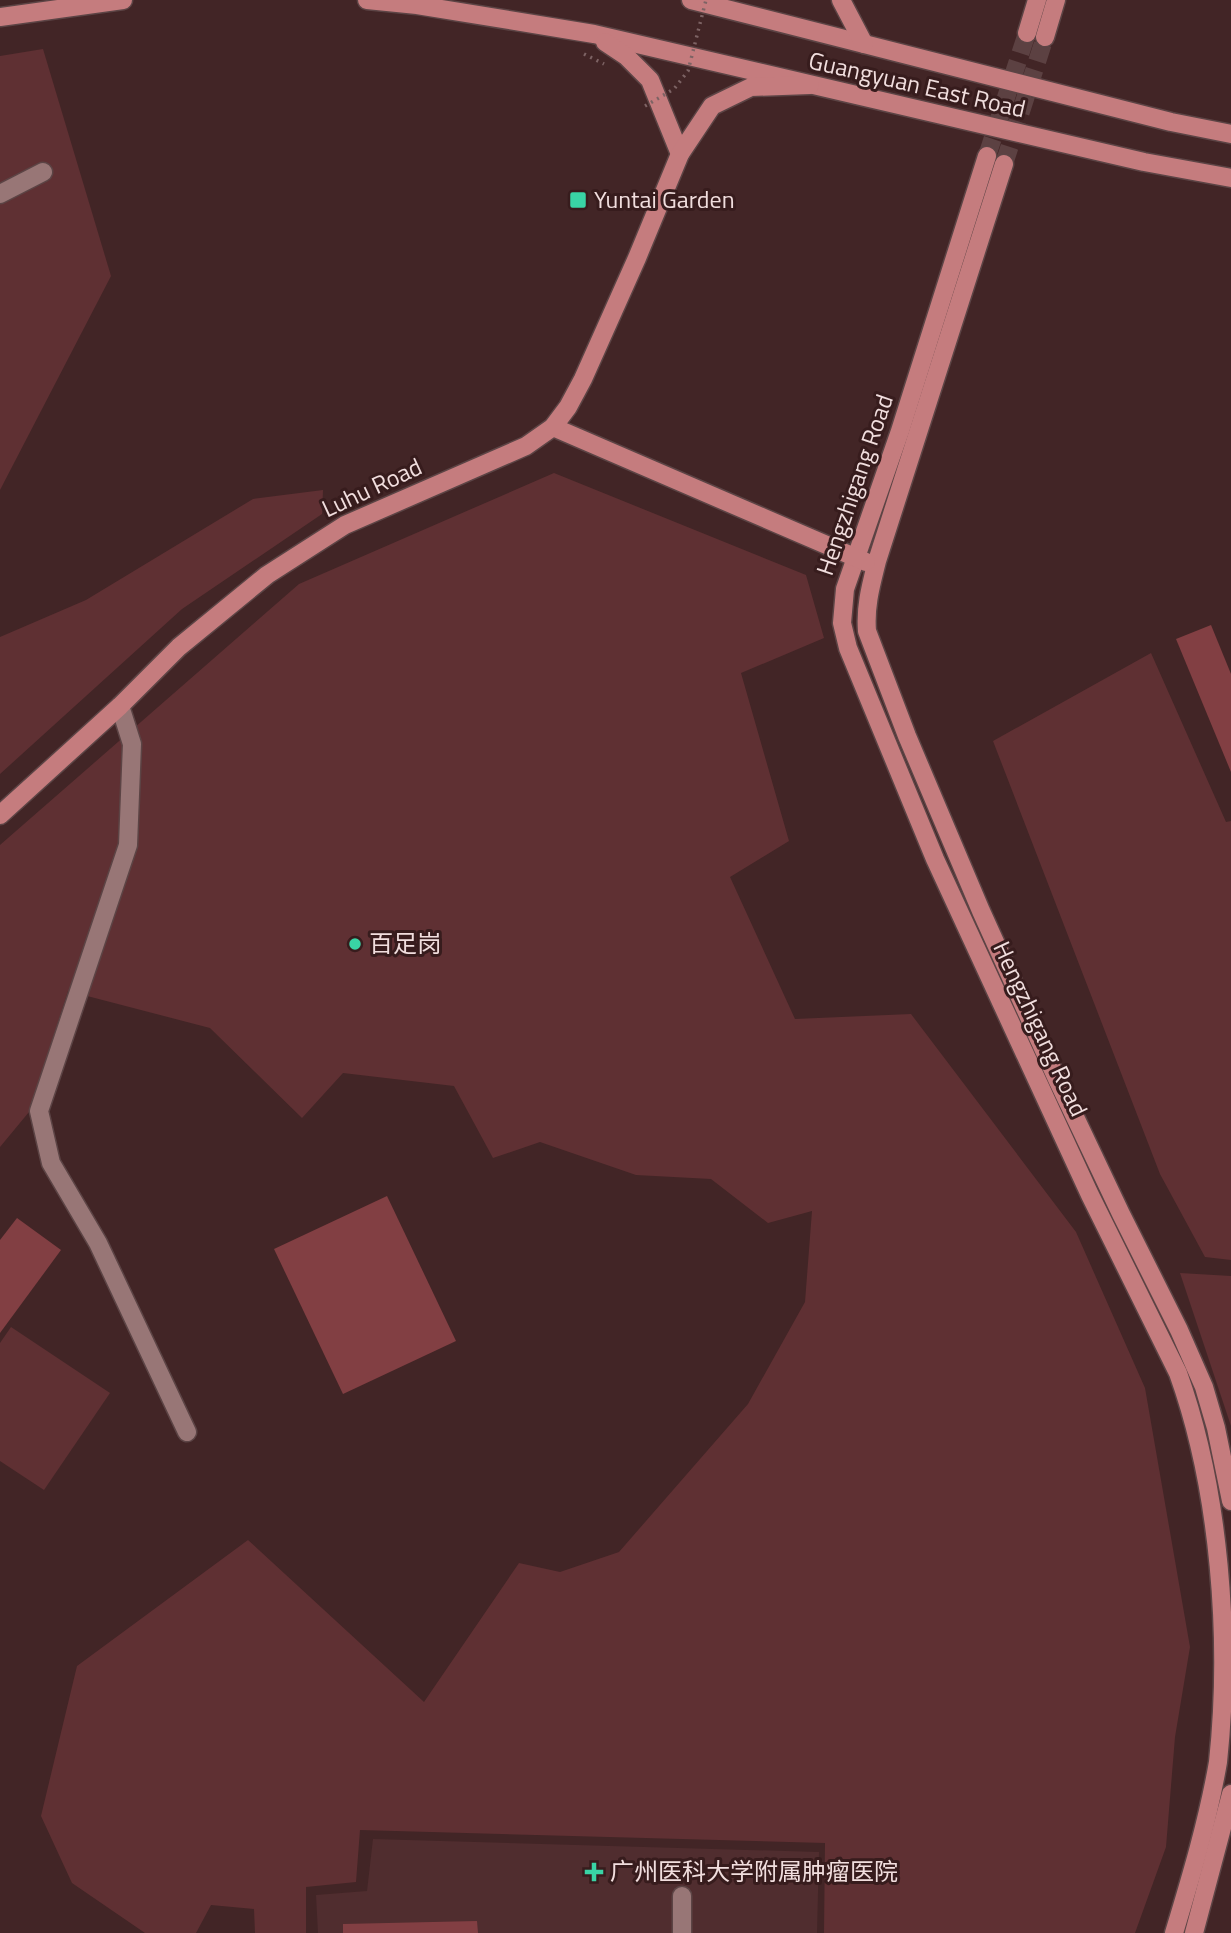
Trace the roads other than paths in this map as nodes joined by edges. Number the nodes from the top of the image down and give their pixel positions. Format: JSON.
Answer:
{"nodes":[{"id":1,"x":122,"y":0,"type":"edge"},
{"id":2,"x":367,"y":0,"type":"edge"},
{"id":3,"x":691,"y":0,"type":"edge"},
{"id":4,"x":841,"y":0,"type":"edge"},
{"id":5,"x":1037,"y":0,"type":"edge"},
{"id":6,"x":1056,"y":0,"type":"edge"},
{"id":7,"x":0,"y":17,"type":"edge"},
{"id":8,"x":594,"y":34,"type":"junction"},
{"id":9,"x":864,"y":44,"type":"junction"},
{"id":10,"x":810,"y":85,"type":"junction"},
{"id":11,"x":1231,"y":134,"type":"edge"},
{"id":12,"x":680,"y":154,"type":"junction"},
{"id":13,"x":43,"y":172,"type":"dead end"},
{"id":14,"x":1231,"y":178,"type":"edge"},
{"id":15,"x":0,"y":194,"type":"edge"},
{"id":16,"x":553,"y":427,"type":"junction"},
{"id":17,"x":855,"y":558,"type":"junction"},
{"id":18,"x":876,"y":566,"type":"junction"},
{"id":19,"x":120,"y":706,"type":"junction"},
{"id":20,"x":0,"y":815,"type":"edge"},
{"id":21,"x":187,"y":1432,"type":"dead end"},
{"id":22,"x":1231,"y":1501,"type":"edge"},
{"id":23,"x":1231,"y":1794,"type":"edge"},
{"id":24,"x":682,"y":1896,"type":"dead end"},
{"id":25,"x":682,"y":1933,"type":"edge"},
{"id":26,"x":1174,"y":1933,"type":"edge"},
{"id":27,"x":1194,"y":1933,"type":"edge"}],
"edges":[{"from":1,"to":7,"type":"main road"},
{"from":2,"to":8,"type":"main road","name":"Guangyuan East Road"},
{"from":3,"to":9,"type":"main road","name":"Guangyuan East Road"},
{"from":4,"to":9,"type":"main road"},
{"from":5,"to":6,"type":"main road"},
{"from":8,"to":10,"type":"main road","name":"Guangyuan East Road"},
{"from":8,"to":12,"type":"main road"},
{"from":9,"to":11,"type":"main road","name":"Guangyuan East Road"},
{"from":10,"to":12,"type":"main road","name":"Luhu Road"},
{"from":10,"to":14,"type":"main road","name":"Guangyuan East Road"},
{"from":12,"to":16,"type":"main road","name":"Luhu Road"},
{"from":13,"to":15,"type":"lane"},
{"from":16,"to":17,"type":"main road"},
{"from":16,"to":19,"type":"main road","name":"Luhu Road"},
{"from":17,"to":18,"type":"main road"},
{"from":17,"to":18,"type":"main road","name":"Hengzhigang Road"},
{"from":17,"to":26,"type":"main road","name":"Hengzhigang Road"},
{"from":18,"to":22,"type":"main road","name":"Hengzhigang Road"},
{"from":19,"to":20,"type":"main road","name":"Luhu Road"},
{"from":19,"to":21,"type":"lane"},
{"from":23,"to":27,"type":"main road"},
{"from":24,"to":25,"type":"lane"}]}
